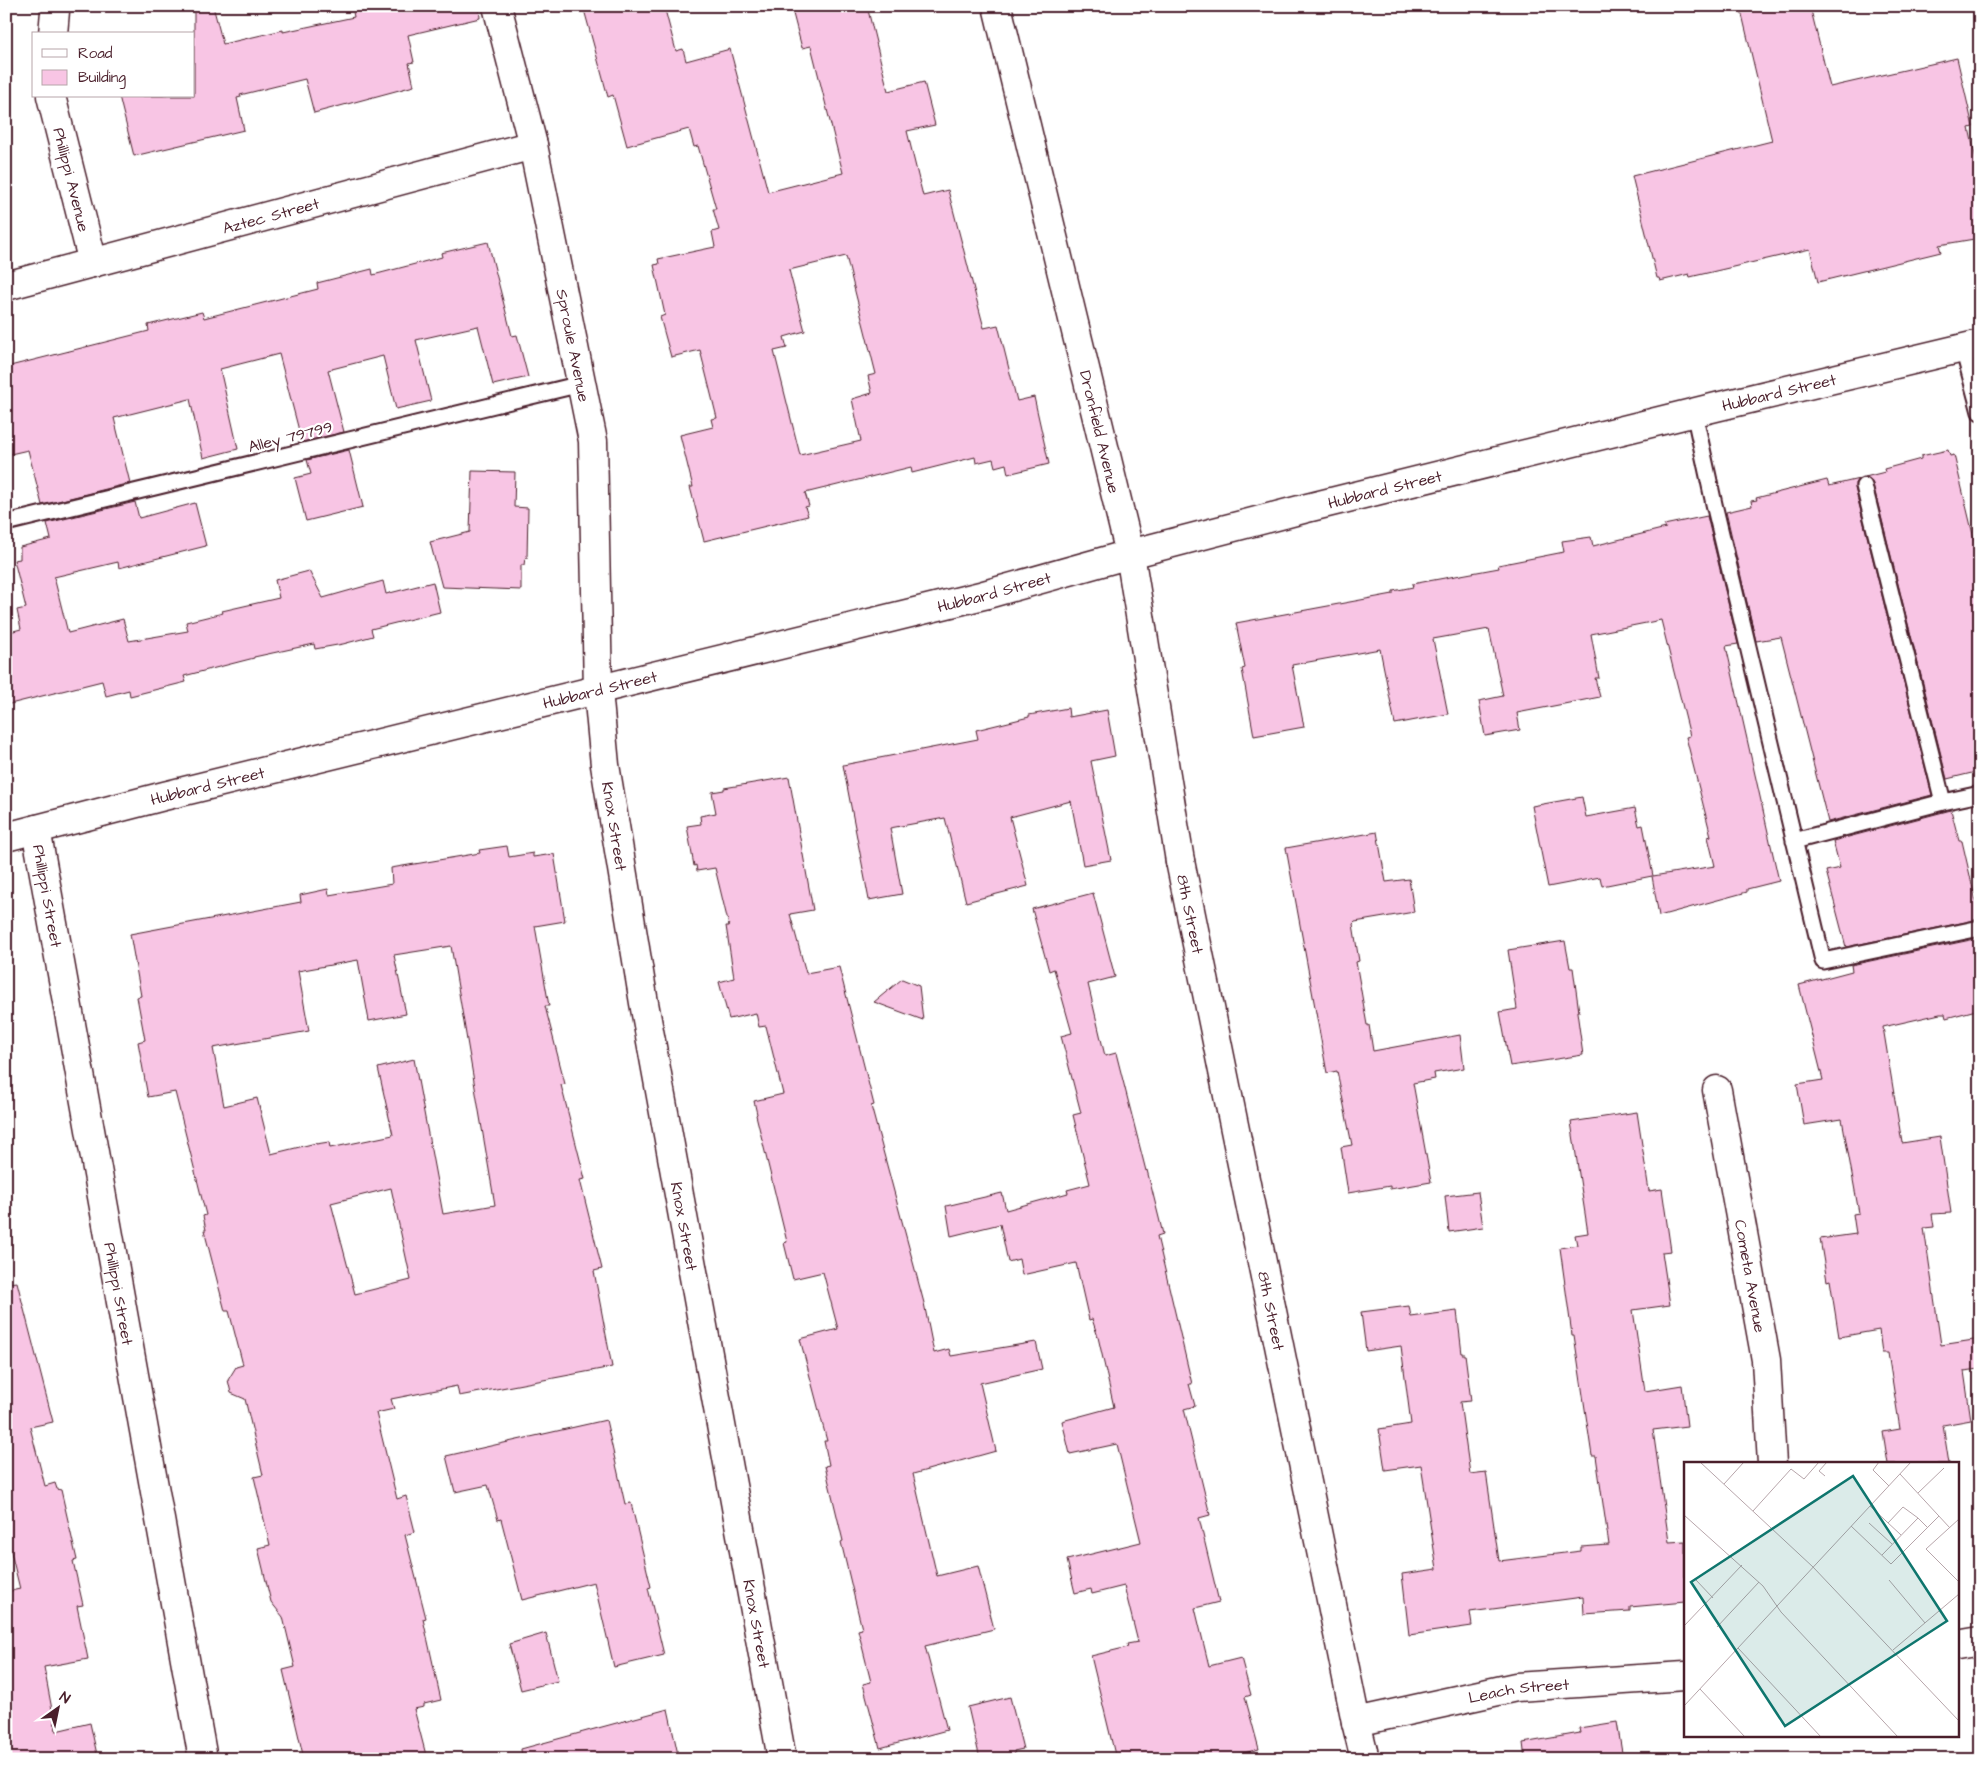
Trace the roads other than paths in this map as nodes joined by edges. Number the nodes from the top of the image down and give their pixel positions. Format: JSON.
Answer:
{"nodes":[{"id":1,"x":497,"y":6,"type":"edge"},
{"id":2,"x":996,"y":6,"type":"edge"},
{"id":3,"x":52,"y":98,"type":"edge"},
{"id":4,"x":533,"y":145,"type":"junction"},
{"id":5,"x":93,"y":263,"type":"junction"},
{"id":6,"x":6,"y":286,"type":"edge"},
{"id":7,"x":1971,"y":346,"type":"edge"},
{"id":8,"x":581,"y":384,"type":"junction"},
{"id":9,"x":1694,"y":412,"type":"junction"},
{"id":10,"x":1980,"y":412,"type":"edge"},
{"id":11,"x":1864,"y":486,"type":"dead end"},
{"id":12,"x":6,"y":523,"type":"edge"},
{"id":13,"x":1130,"y":554,"type":"junction"},
{"id":14,"x":598,"y":691,"type":"junction"},
{"id":15,"x":1980,"y":794,"type":"edge"},
{"id":16,"x":1943,"y":802,"type":"junction"},
{"id":17,"x":36,"y":829,"type":"junction"},
{"id":18,"x":6,"y":837,"type":"edge"},
{"id":19,"x":1794,"y":841,"type":"junction"},
{"id":20,"x":1180,"y":861,"type":"joint"},
{"id":21,"x":1980,"y":928,"type":"edge"},
{"id":22,"x":1717,"y":1090,"type":"dead end"},
{"id":23,"x":1772,"y":1462,"type":"edge"},
{"id":24,"x":1980,"y":1642,"type":"edge"},
{"id":25,"x":1958,"y":1645,"type":"edge"},
{"id":26,"x":1684,"y":1676,"type":"edge"},
{"id":27,"x":1356,"y":1722,"type":"junction"},
{"id":28,"x":204,"y":1759,"type":"edge"},
{"id":29,"x":782,"y":1759,"type":"edge"},
{"id":30,"x":1365,"y":1759,"type":"edge"}],
"edges":[{"from":1,"to":4,"type":"street","name":"Sproule Avenue"},
{"from":2,"to":13,"type":"street","name":"Dronfield Avenue"},
{"from":3,"to":5,"type":"street","name":"Phillippi Avenue"},
{"from":4,"to":5,"type":"street","name":"Aztec Street"},
{"from":4,"to":8,"type":"street","name":"Sproule Avenue"},
{"from":5,"to":6,"type":"street","name":"Aztec Street"},
{"from":7,"to":9,"type":"street","name":"Hubbard Street"},
{"from":7,"to":10,"type":"lane"},
{"from":8,"to":12,"type":"lane","name":"Alley 79799"},
{"from":8,"to":14,"type":"street","name":"Sproule Avenue"},
{"from":9,"to":13,"type":"street","name":"Hubbard Street"},
{"from":9,"to":19,"type":"lane"},
{"from":11,"to":16,"type":"lane"},
{"from":13,"to":14,"type":"street","name":"Hubbard Street"},
{"from":13,"to":20,"type":"street","name":"Dronfield Avenue"},
{"from":14,"to":17,"type":"street","name":"Hubbard Street"},
{"from":14,"to":29,"type":"street","name":"Knox Street"},
{"from":15,"to":16,"type":"lane"},
{"from":16,"to":19,"type":"lane"},
{"from":17,"to":18,"type":"street","name":"Hubbard Street"},
{"from":17,"to":28,"type":"street","name":"Phillippi Street"},
{"from":19,"to":21,"type":"lane"},
{"from":20,"to":27,"type":"street","name":"8th Street"},
{"from":22,"to":23,"type":"street","name":"Cometa Avenue"},
{"from":24,"to":25,"type":"street"},
{"from":26,"to":27,"type":"street","name":"Leach Street"},
{"from":27,"to":30,"type":"street","name":"8th Street"}]}
